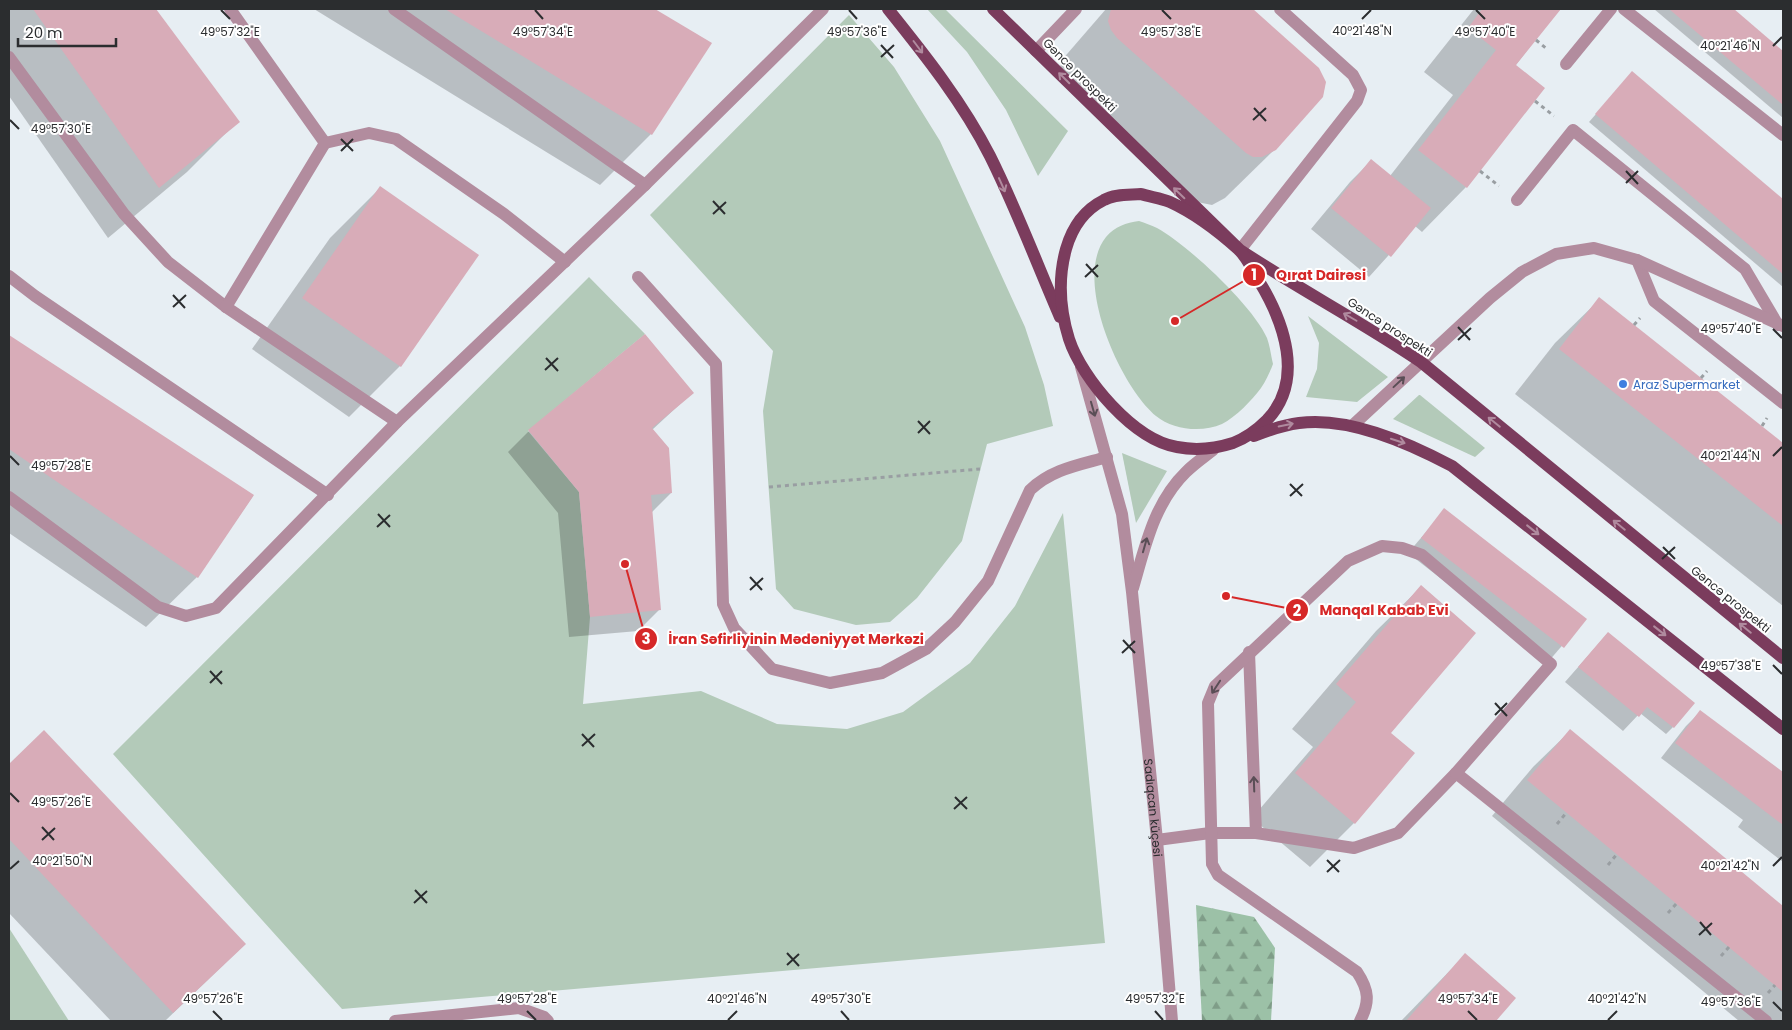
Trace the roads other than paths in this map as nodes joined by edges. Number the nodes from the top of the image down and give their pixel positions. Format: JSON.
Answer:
{"nodes":[{"id":1,"x":230,"y":9,"type":"edge"},
{"id":2,"x":394,"y":9,"type":"edge"},
{"id":3,"x":823,"y":9,"type":"edge"},
{"id":4,"x":888,"y":9,"type":"edge"},
{"id":5,"x":993,"y":9,"type":"edge"},
{"id":6,"x":1076,"y":9,"type":"edge"},
{"id":7,"x":1280,"y":9,"type":"edge"},
{"id":8,"x":1611,"y":9,"type":"edge"},
{"id":9,"x":1624,"y":9,"type":"edge"},
{"id":10,"x":1036,"y":50,"type":"junction"},
{"id":11,"x":9,"y":57,"type":"edge"},
{"id":12,"x":1566,"y":64,"type":"dead end"},
{"id":13,"x":1783,"y":135,"type":"edge"},
{"id":14,"x":325,"y":143,"type":"junction"},
{"id":15,"x":645,"y":185,"type":"junction"},
{"id":16,"x":1517,"y":200,"type":"dead end"},
{"id":17,"x":1240,"y":250,"type":"junction"},
{"id":18,"x":1637,"y":260,"type":"junction"},
{"id":19,"x":565,"y":262,"type":"junction"},
{"id":20,"x":9,"y":276,"type":"edge"},
{"id":21,"x":638,"y":277,"type":"dead end"},
{"id":22,"x":226,"y":306,"type":"junction"},
{"id":23,"x":1781,"y":325,"type":"edge"},
{"id":24,"x":1069,"y":338,"type":"junction"},
{"id":25,"x":1079,"y":362,"type":"junction"},
{"id":26,"x":1420,"y":362,"type":"junction"},
{"id":27,"x":1783,"y":404,"type":"edge"},
{"id":28,"x":397,"y":422,"type":"junction"},
{"id":29,"x":1352,"y":426,"type":"junction"},
{"id":30,"x":1240,"y":441,"type":"junction"},
{"id":31,"x":1213,"y":450,"type":"junction"},
{"id":32,"x":1107,"y":457,"type":"junction"},
{"id":33,"x":328,"y":495,"type":"junction"},
{"id":34,"x":9,"y":496,"type":"edge"},
{"id":35,"x":1132,"y":592,"type":"junction"},
{"id":36,"x":1250,"y":652,"type":"junction"},
{"id":37,"x":1783,"y":658,"type":"edge"},
{"id":38,"x":1783,"y":730,"type":"edge"},
{"id":39,"x":1456,"y":772,"type":"junction"},
{"id":40,"x":1210,"y":833,"type":"junction"},
{"id":41,"x":1256,"y":833,"type":"junction"},
{"id":42,"x":1157,"y":840,"type":"junction"},
{"id":43,"x":395,"y":1021,"type":"edge"},
{"id":44,"x":548,"y":1021,"type":"edge"},
{"id":45,"x":1172,"y":1021,"type":"edge"},
{"id":46,"x":1360,"y":1021,"type":"edge"},
{"id":47,"x":1766,"y":1021,"type":"edge"}],
"edges":[{"from":1,"to":14,"type":"street"},
{"from":2,"to":15,"type":"street"},
{"from":3,"to":15,"type":"street"},
{"from":4,"to":24,"type":"main road","one_way":true},
{"from":5,"to":10,"type":"main road","name":"Gəncə prospekti"},
{"from":6,"to":10,"type":"street"},
{"from":7,"to":17,"type":"street"},
{"from":8,"to":12,"type":"street"},
{"from":9,"to":13,"type":"street"},
{"from":17,"to":10,"type":"main road","name":"Gəncə prospekti","one_way":true},
{"from":11,"to":22,"type":"street"},
{"from":14,"to":19,"type":"street"},
{"from":14,"to":22,"type":"street"},
{"from":15,"to":19,"type":"street"},
{"from":16,"to":23,"type":"street"},
{"from":17,"to":24,"type":"main road"},
{"from":26,"to":17,"type":"main road","name":"Gəncə prospekti","one_way":true},
{"from":17,"to":30,"type":"main road"},
{"from":18,"to":23,"type":"street"},
{"from":18,"to":26,"type":"street"},
{"from":18,"to":27,"type":"street"},
{"from":19,"to":28,"type":"street"},
{"from":20,"to":33,"type":"street"},
{"from":21,"to":32,"type":"street"},
{"from":22,"to":28,"type":"street"},
{"from":24,"to":25,"type":"main road"},
{"from":25,"to":31,"type":"main road"},
{"from":25,"to":32,"type":"street","name":"Sadıqcan küçəsi","one_way":true},
{"from":29,"to":26,"type":"street","one_way":true},
{"from":37,"to":26,"type":"main road","name":"Gəncə prospekti","one_way":true},
{"from":28,"to":33,"type":"street"},
{"from":30,"to":29,"type":"main road","one_way":true},
{"from":29,"to":38,"type":"main road","one_way":true},
{"from":30,"to":31,"type":"main road"},
{"from":35,"to":31,"type":"street","one_way":true},
{"from":32,"to":35,"type":"street","name":"Sadıqcan küçəsi"},
{"from":33,"to":34,"type":"street"},
{"from":35,"to":42,"type":"street","name":"Sadıqcan küçəsi"},
{"from":36,"to":39,"type":"street"},
{"from":36,"to":40,"type":"street","one_way":true},
{"from":41,"to":36,"type":"street","one_way":true},
{"from":39,"to":41,"type":"street"},
{"from":39,"to":47,"type":"street"},
{"from":40,"to":41,"type":"street"},
{"from":40,"to":42,"type":"street"},
{"from":40,"to":46,"type":"street"},
{"from":42,"to":45,"type":"street","name":"Sadıqcan küçəsi"},
{"from":43,"to":44,"type":"street"}]}
